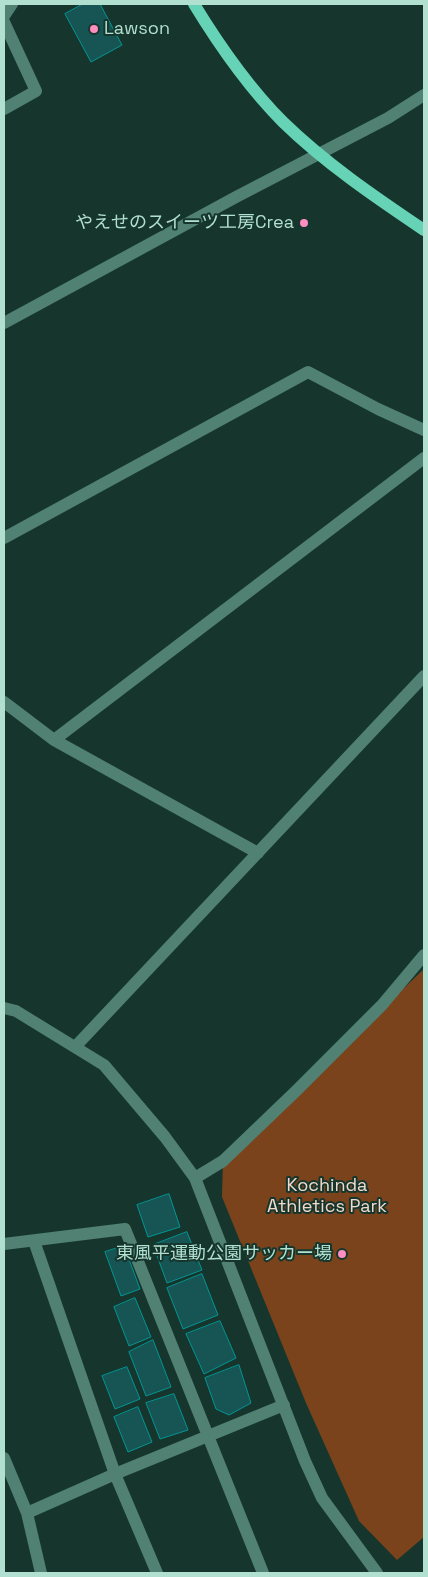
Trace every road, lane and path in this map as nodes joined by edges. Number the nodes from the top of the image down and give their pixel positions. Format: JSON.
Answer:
{"nodes":[{"id":1,"x":12,"y":4,"type":"edge"},
{"id":2,"x":194,"y":4,"type":"edge"},
{"id":3,"x":4,"y":16,"type":"edge"},
{"id":4,"x":4,"y":22,"type":"edge"},
{"id":5,"x":424,"y":95,"type":"edge"},
{"id":6,"x":4,"y":109,"type":"edge"},
{"id":7,"x":320,"y":154,"type":"junction"},
{"id":8,"x":424,"y":230,"type":"edge"},
{"id":9,"x":4,"y":323,"type":"edge"},
{"id":10,"x":424,"y":430,"type":"edge"},
{"id":11,"x":424,"y":458,"type":"edge"},
{"id":12,"x":4,"y":538,"type":"edge"},
{"id":13,"x":424,"y":676,"type":"edge"},
{"id":14,"x":4,"y":702,"type":"edge"},
{"id":15,"x":54,"y":740,"type":"junction"},
{"id":16,"x":258,"y":853,"type":"junction"},
{"id":17,"x":424,"y":955,"type":"edge"},
{"id":18,"x":4,"y":1008,"type":"edge"},
{"id":19,"x":75,"y":1048,"type":"junction"},
{"id":20,"x":194,"y":1178,"type":"junction"},
{"id":21,"x":34,"y":1242,"type":"junction"},
{"id":22,"x":4,"y":1244,"type":"edge"},
{"id":23,"x":284,"y":1406,"type":"junction"},
{"id":24,"x":208,"y":1436,"type":"junction"},
{"id":25,"x":4,"y":1458,"type":"edge"},
{"id":26,"x":114,"y":1474,"type":"junction"},
{"id":27,"x":27,"y":1513,"type":"junction"},
{"id":28,"x":41,"y":1573,"type":"edge"},
{"id":29,"x":157,"y":1573,"type":"edge"},
{"id":30,"x":263,"y":1573,"type":"edge"},
{"id":31,"x":377,"y":1573,"type":"edge"}],
"edges":[{"from":1,"to":3,"type":"street"},
{"from":2,"to":7,"type":"main road"},
{"from":4,"to":6,"type":"street"},
{"from":5,"to":7,"type":"street"},
{"from":7,"to":8,"type":"main road"},
{"from":7,"to":9,"type":"street"},
{"from":10,"to":12,"type":"street"},
{"from":11,"to":15,"type":"street"},
{"from":13,"to":16,"type":"street"},
{"from":14,"to":15,"type":"street"},
{"from":15,"to":16,"type":"street"},
{"from":16,"to":19,"type":"street"},
{"from":17,"to":20,"type":"street"},
{"from":18,"to":19,"type":"street"},
{"from":19,"to":20,"type":"street"},
{"from":20,"to":23,"type":"street"},
{"from":21,"to":22,"type":"street"},
{"from":21,"to":24,"type":"street"},
{"from":21,"to":26,"type":"street"},
{"from":23,"to":24,"type":"street"},
{"from":23,"to":31,"type":"street"},
{"from":24,"to":26,"type":"street"},
{"from":24,"to":30,"type":"street"},
{"from":25,"to":27,"type":"street"},
{"from":26,"to":27,"type":"street"},
{"from":26,"to":29,"type":"street"},
{"from":27,"to":28,"type":"street"}]}
